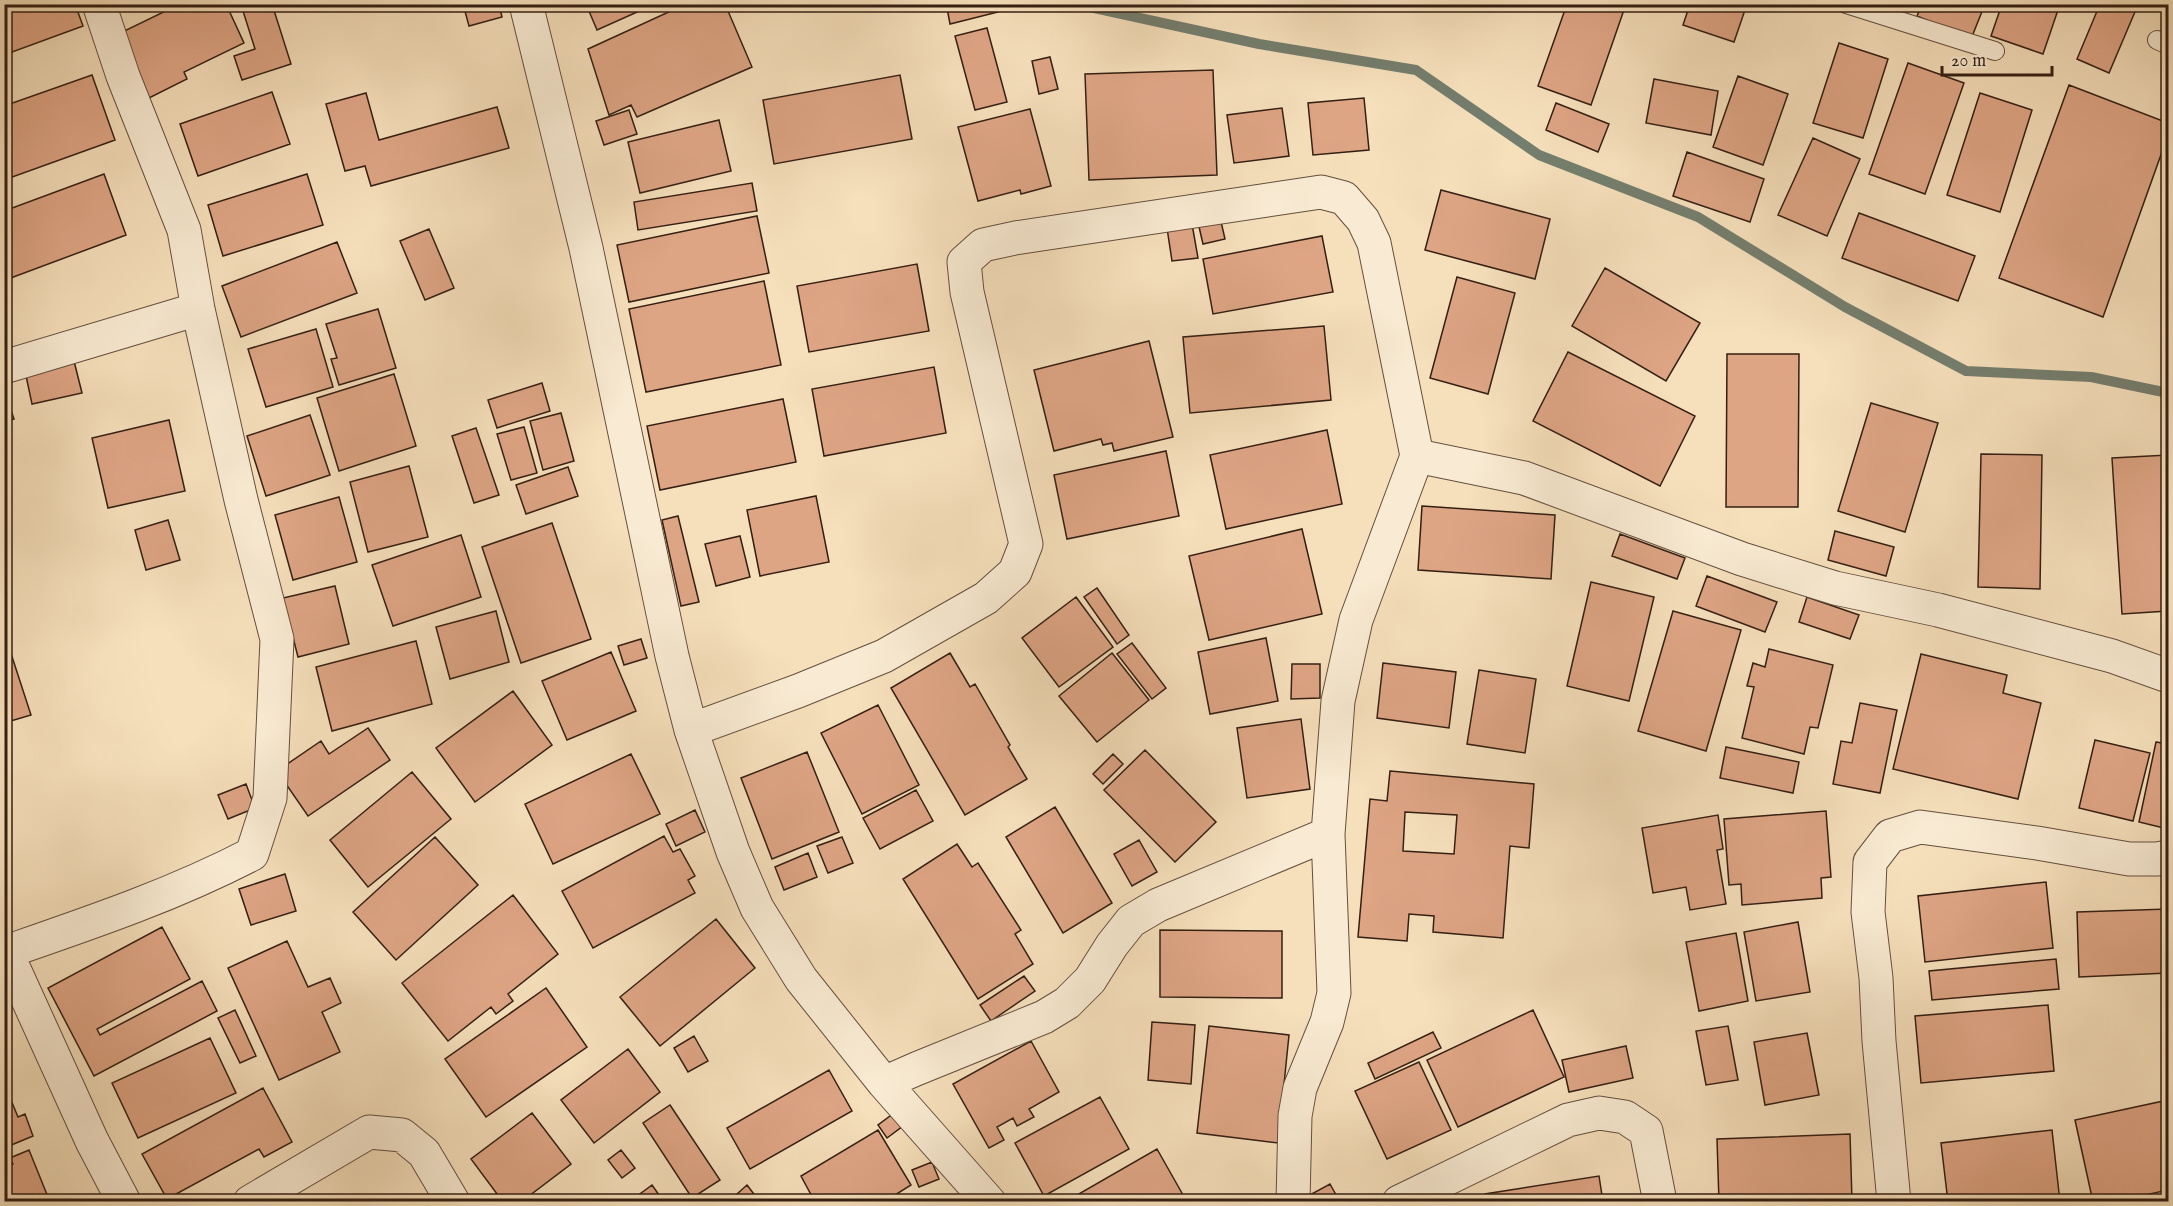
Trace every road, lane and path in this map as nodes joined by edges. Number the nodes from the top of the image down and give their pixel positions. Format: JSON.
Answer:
{"nodes":[{"id":1,"x":99,"y":4,"type":"edge"},
{"id":2,"x":526,"y":4,"type":"edge"},
{"id":3,"x":1846,"y":4,"type":"edge"},
{"id":4,"x":1995,"y":51,"type":"dead end"},
{"id":5,"x":198,"y":309,"type":"junction"},
{"id":6,"x":4,"y":368,"type":"edge"},
{"id":7,"x":1417,"y":456,"type":"junction"},
{"id":8,"x":2169,"y":676,"type":"edge"},
{"id":9,"x":691,"y":730,"type":"junction"},
{"id":10,"x":1328,"y":834,"type":"junction"},
{"id":11,"x":2169,"y":857,"type":"edge"},
{"id":12,"x":5,"y":949,"type":"edge"},
{"id":13,"x":884,"y":1083,"type":"junction"},
{"id":14,"x":124,"y":1202,"type":"edge"},
{"id":15,"x":250,"y":1202,"type":"edge"},
{"id":16,"x":453,"y":1202,"type":"edge"},
{"id":17,"x":989,"y":1202,"type":"edge"},
{"id":18,"x":1293,"y":1202,"type":"edge"},
{"id":19,"x":1399,"y":1202,"type":"edge"},
{"id":20,"x":1659,"y":1202,"type":"edge"},
{"id":21,"x":1893,"y":1202,"type":"edge"}],
"edges":[{"from":1,"to":5,"type":"street"},
{"from":2,"to":9,"type":"street"},
{"from":3,"to":4,"type":"lane"},
{"from":5,"to":6,"type":"street"},
{"from":5,"to":12,"type":"street"},
{"from":7,"to":8,"type":"street"},
{"from":7,"to":9,"type":"street"},
{"from":7,"to":10,"type":"street"},
{"from":9,"to":13,"type":"street"},
{"from":10,"to":13,"type":"street"},
{"from":10,"to":18,"type":"street"},
{"from":11,"to":21,"type":"street"},
{"from":12,"to":14,"type":"street"},
{"from":13,"to":17,"type":"street"},
{"from":15,"to":16,"type":"street"},
{"from":19,"to":20,"type":"street"}]}
